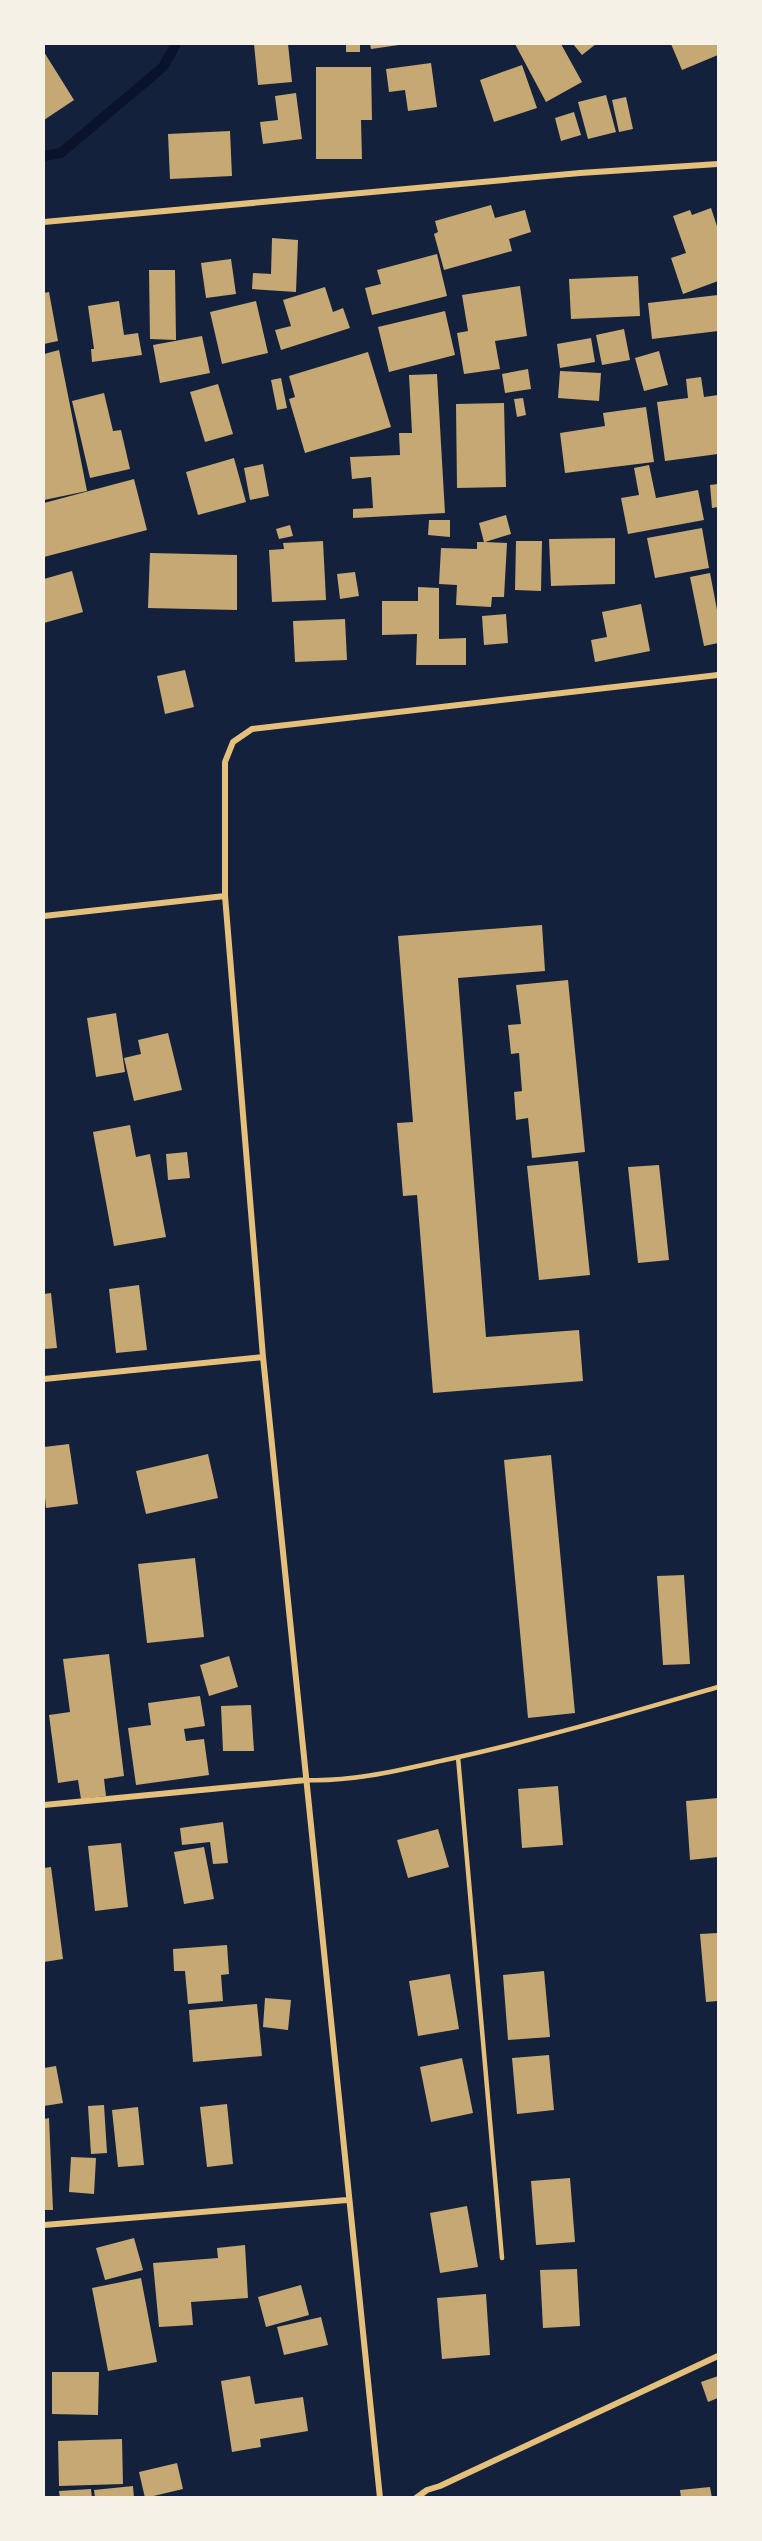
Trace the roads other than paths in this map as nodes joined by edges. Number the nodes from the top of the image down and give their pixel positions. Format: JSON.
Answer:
{"nodes":[{"id":1,"x":718,"y":164,"type":"edge"},
{"id":2,"x":44,"y":222,"type":"edge"},
{"id":3,"x":718,"y":675,"type":"edge"},
{"id":4,"x":225,"y":896,"type":"junction"},
{"id":5,"x":44,"y":916,"type":"edge"},
{"id":6,"x":263,"y":1358,"type":"junction"},
{"id":7,"x":44,"y":1379,"type":"edge"},
{"id":8,"x":718,"y":1687,"type":"edge"},
{"id":9,"x":458,"y":1757,"type":"junction"},
{"id":10,"x":306,"y":1780,"type":"junction"},
{"id":11,"x":44,"y":1805,"type":"edge"},
{"id":12,"x":347,"y":2200,"type":"junction"},
{"id":13,"x":44,"y":2225,"type":"edge"},
{"id":14,"x":502,"y":2258,"type":"dead end"},
{"id":15,"x":718,"y":2356,"type":"edge"},
{"id":16,"x":380,"y":2498,"type":"edge"},
{"id":17,"x":416,"y":2498,"type":"edge"}],
"edges":[{"from":1,"to":2,"type":"street"},
{"from":3,"to":4,"type":"street"},
{"from":4,"to":5,"type":"street"},
{"from":4,"to":6,"type":"street"},
{"from":6,"to":7,"type":"street"},
{"from":6,"to":10,"type":"street"},
{"from":8,"to":9,"type":"lane"},
{"from":9,"to":10,"type":"lane"},
{"from":9,"to":14,"type":"lane"},
{"from":10,"to":11,"type":"street"},
{"from":10,"to":12,"type":"street"},
{"from":12,"to":13,"type":"street"},
{"from":12,"to":16,"type":"street"},
{"from":15,"to":17,"type":"street"}]}
